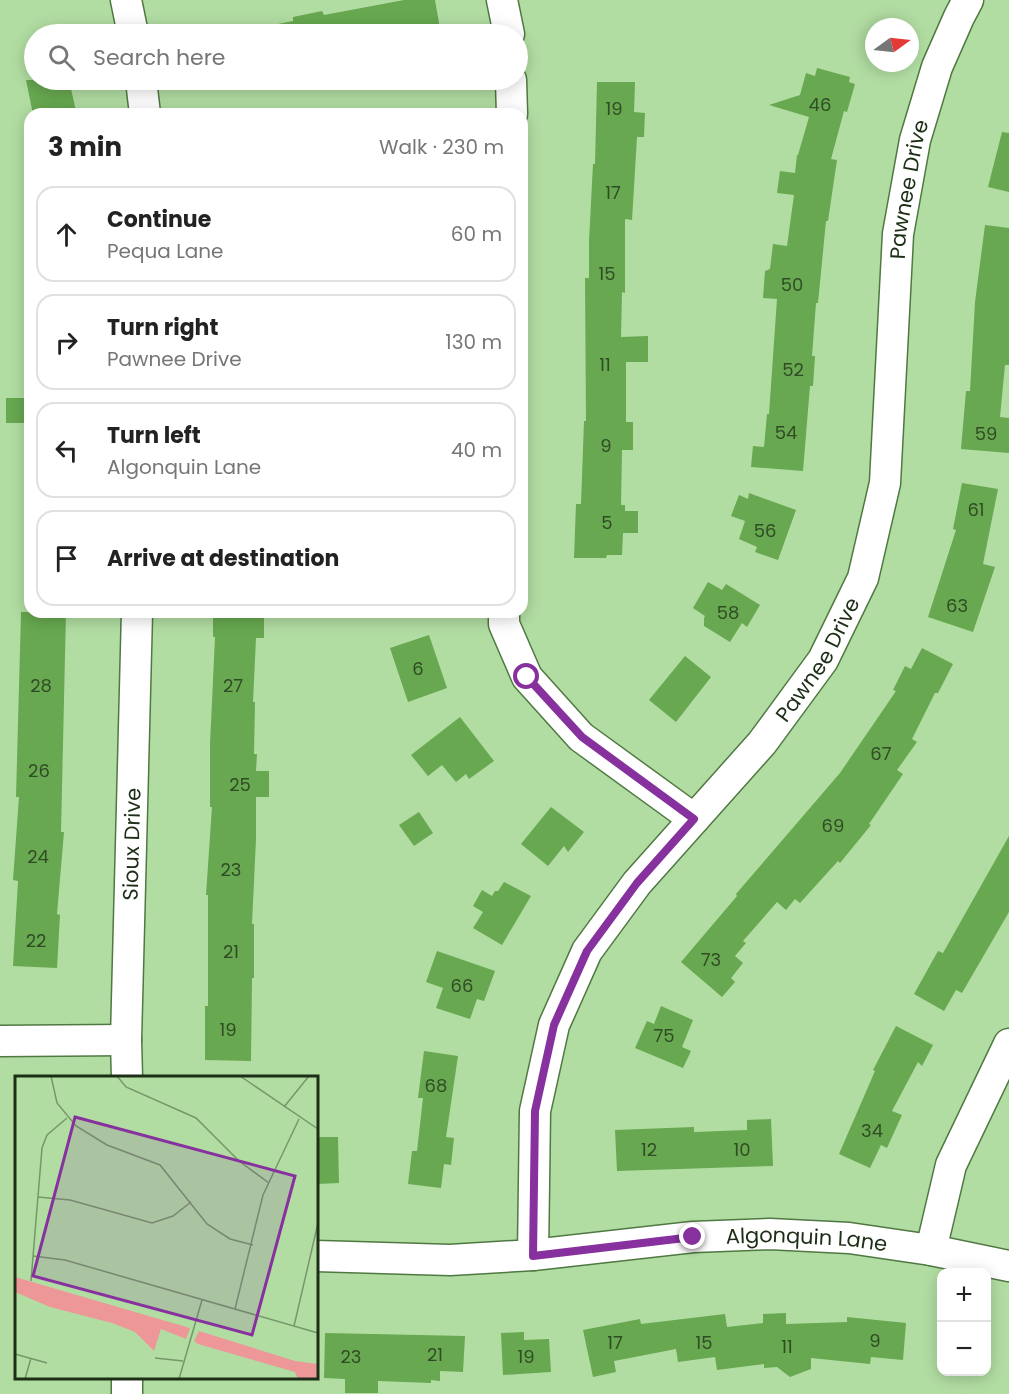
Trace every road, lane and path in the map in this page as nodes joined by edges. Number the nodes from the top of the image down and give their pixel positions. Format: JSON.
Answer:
{"nodes":[{"id":1,"x":126,"y":0,"type":"edge"},
{"id":2,"x":502,"y":0,"type":"edge"},
{"id":3,"x":969,"y":0,"type":"edge"},
{"id":4,"x":131,"y":24,"type":"edge"},
{"id":5,"x":507,"y":24,"type":"edge"},
{"id":6,"x":142,"y":90,"type":"edge"},
{"id":7,"x":511,"y":90,"type":"edge"},
{"id":8,"x":144,"y":108,"type":"edge"},
{"id":9,"x":512,"y":108,"type":"edge"},
{"id":10,"x":137,"y":618,"type":"edge"},
{"id":11,"x":504,"y":618,"type":"edge"},
{"id":12,"x":694,"y":819,"type":"junction"},
{"id":13,"x":126,"y":1040,"type":"junction"},
{"id":14,"x":0,"y":1041,"type":"edge"},
{"id":15,"x":1009,"y":1044,"type":"edge"},
{"id":16,"x":127,"y":1076,"type":"edge"},
{"id":17,"x":931,"y":1250,"type":"junction"},
{"id":18,"x":318,"y":1256,"type":"edge"},
{"id":19,"x":533,"y":1256,"type":"junction"},
{"id":20,"x":1009,"y":1266,"type":"edge"}],
"edges":[{"from":1,"to":4,"type":"street"},
{"from":2,"to":5,"type":"street"},
{"from":3,"to":12,"type":"street","name":"Pawnee Drive"},
{"from":6,"to":8,"type":"street"},
{"from":7,"to":9,"type":"street"},
{"from":10,"to":13,"type":"street","name":"Sioux Drive"},
{"from":11,"to":12,"type":"street"},
{"from":12,"to":19,"type":"street","name":"Pawnee Drive"},
{"from":13,"to":14,"type":"street"},
{"from":13,"to":16,"type":"street","name":"Sioux Drive"},
{"from":15,"to":17,"type":"street"},
{"from":17,"to":19,"type":"street","name":"Algonquin Lane"},
{"from":17,"to":20,"type":"street","name":"Algonquin Lane"},
{"from":18,"to":19,"type":"street","name":"Algonquin Lane"}]}
